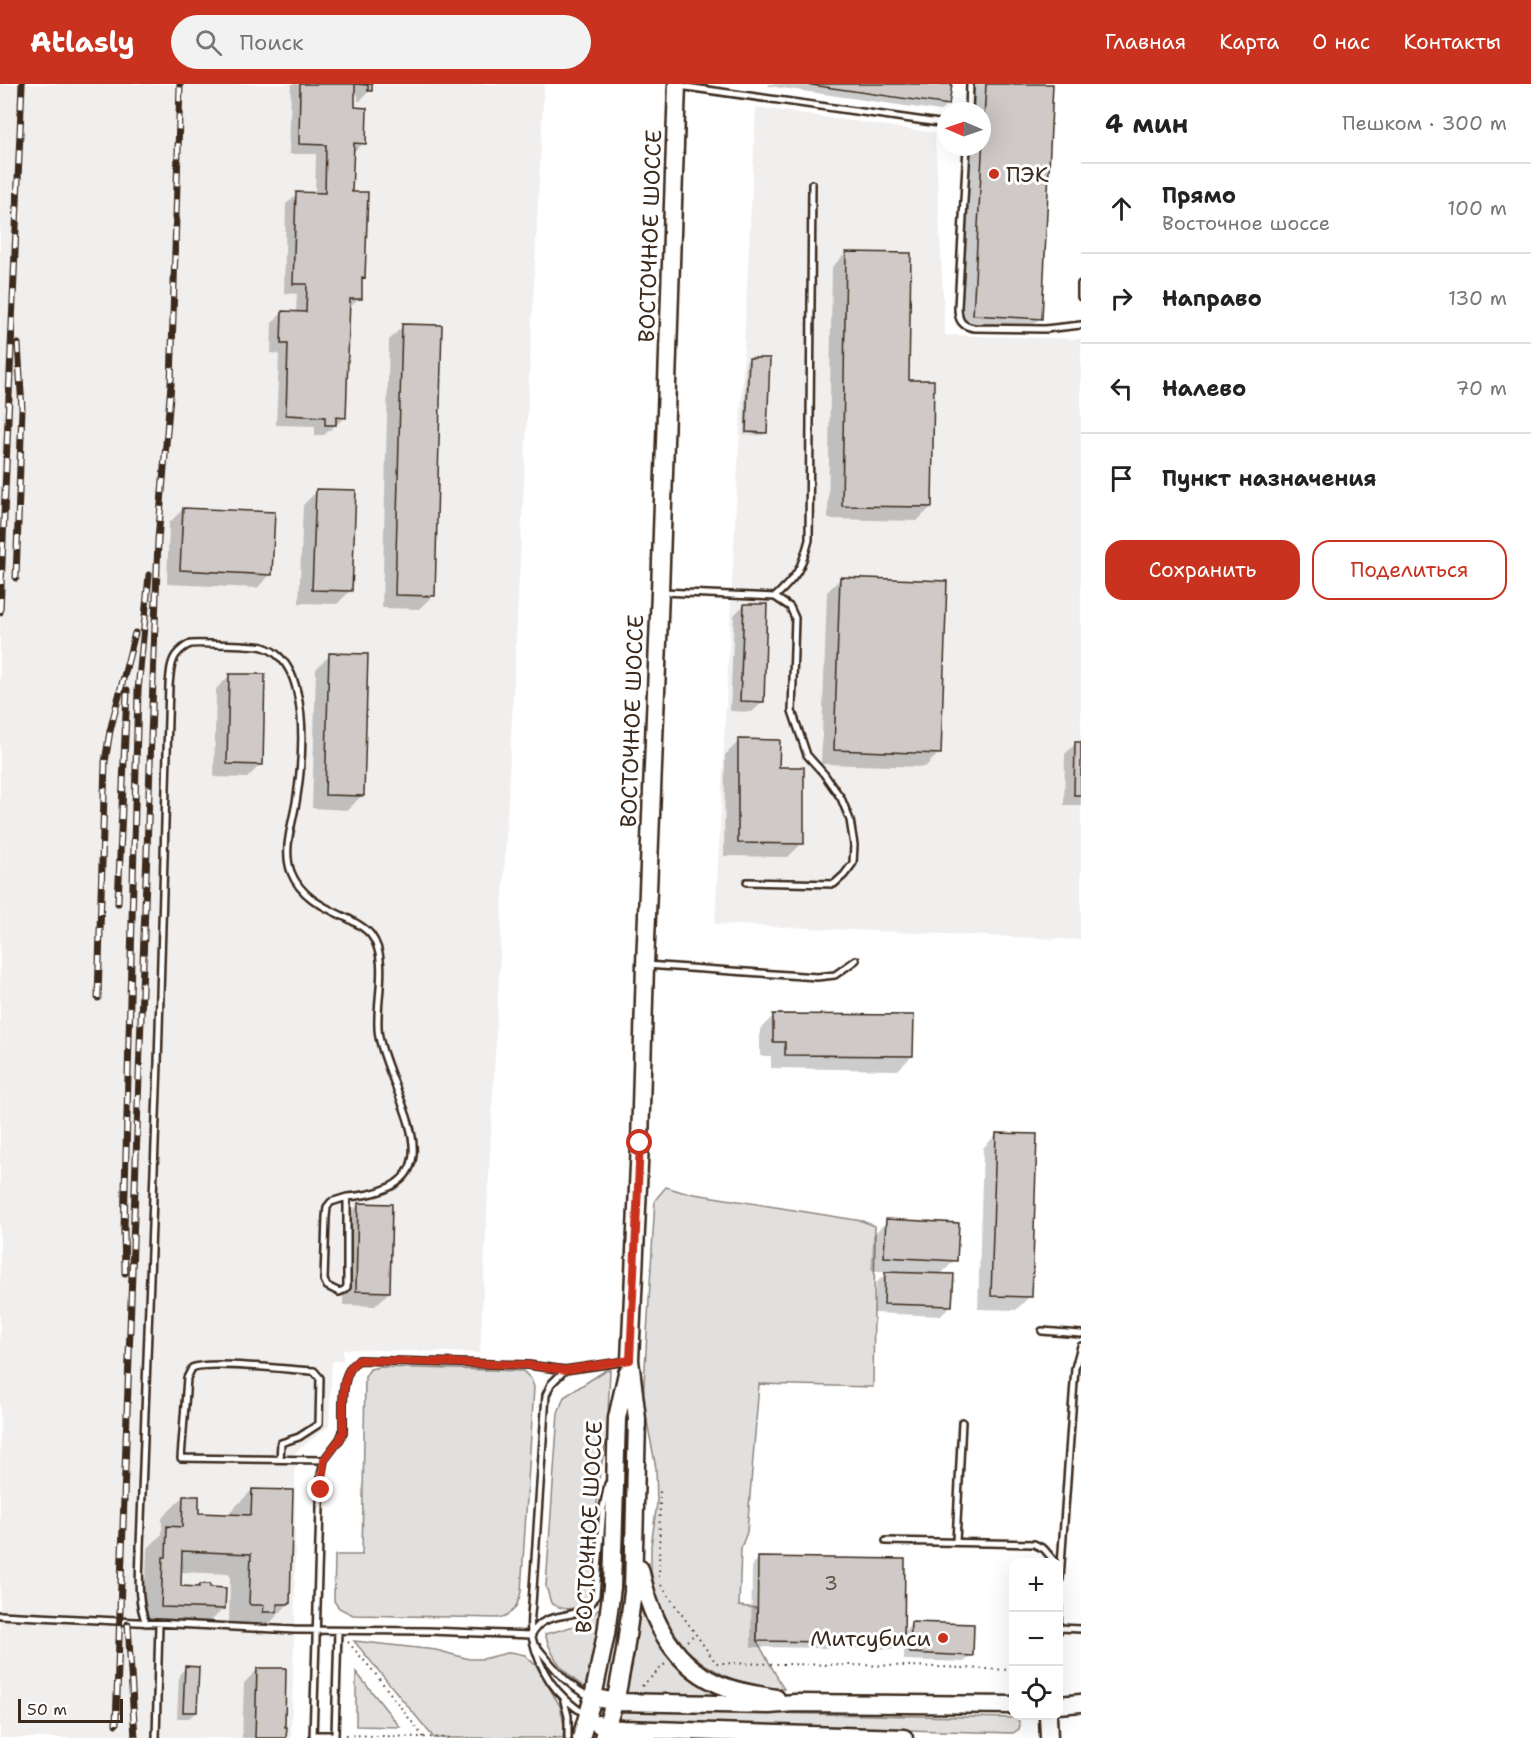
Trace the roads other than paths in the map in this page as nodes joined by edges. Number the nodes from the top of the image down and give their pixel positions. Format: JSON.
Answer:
{"nodes":[{"id":1,"x":970,"y":84,"type":"edge"},
{"id":2,"x":677,"y":85,"type":"edge"},
{"id":3,"x":969,"y":102,"type":"edge"},
{"id":4,"x":937,"y":123,"type":"edge"},
{"id":5,"x":966,"y":156,"type":"edge"},
{"id":6,"x":812,"y":184,"type":"dead end"},
{"id":7,"x":1081,"y":284,"type":"edge"},
{"id":8,"x":1081,"y":297,"type":"edge"},
{"id":9,"x":1081,"y":325,"type":"edge"},
{"id":10,"x":660,"y":592,"type":"junction"},
{"id":11,"x":775,"y":597,"type":"junction"},
{"id":12,"x":747,"y":882,"type":"dead end"},
{"id":13,"x":856,"y":960,"type":"dead end"},
{"id":14,"x":645,"y":965,"type":"junction"},
{"id":15,"x":347,"y":1197,"type":"junction"},
{"id":16,"x":1042,"y":1331,"type":"dead end"},
{"id":17,"x":1081,"y":1334,"type":"edge"},
{"id":18,"x":1081,"y":1346,"type":"edge"},
{"id":19,"x":630,"y":1360,"type":"junction"},
{"id":20,"x":565,"y":1370,"type":"junction"},
{"id":21,"x":962,"y":1422,"type":"dead end"},
{"id":22,"x":616,"y":1442,"type":"junction"},
{"id":23,"x":280,"y":1459,"type":"junction"},
{"id":24,"x":324,"y":1460,"type":"junction"},
{"id":25,"x":634,"y":1538,"type":"junction"},
{"id":26,"x":886,"y":1540,"type":"dead end"},
{"id":27,"x":956,"y":1542,"type":"junction"},
{"id":28,"x":1051,"y":1558,"type":"edge"},
{"id":29,"x":1060,"y":1558,"type":"edge"},
{"id":30,"x":0,"y":1615,"type":"edge"},
{"id":31,"x":146,"y":1623,"type":"junction"},
{"id":32,"x":159,"y":1624,"type":"junction"},
{"id":33,"x":1081,"y":1629,"type":"edge"},
{"id":34,"x":315,"y":1630,"type":"junction"},
{"id":35,"x":1063,"y":1630,"type":"edge"},
{"id":36,"x":338,"y":1631,"type":"junction"},
{"id":37,"x":531,"y":1635,"type":"junction"},
{"id":38,"x":535,"y":1646,"type":"junction"},
{"id":39,"x":593,"y":1697,"type":"junction"},
{"id":40,"x":564,"y":1699,"type":"junction"},
{"id":41,"x":614,"y":1702,"type":"junction"},
{"id":42,"x":795,"y":1703,"type":"junction"},
{"id":43,"x":1081,"y":1703,"type":"edge"},
{"id":44,"x":1009,"y":1705,"type":"edge"},
{"id":45,"x":1063,"y":1705,"type":"edge"},
{"id":46,"x":588,"y":1716,"type":"junction"},
{"id":47,"x":1048,"y":1720,"type":"edge"},
{"id":48,"x":604,"y":1733,"type":"edge"},
{"id":49,"x":808,"y":1734,"type":"junction"},
{"id":50,"x":313,"y":1736,"type":"edge"},
{"id":51,"x":156,"y":1738,"type":"edge"},
{"id":52,"x":568,"y":1738,"type":"edge"},
{"id":53,"x":580,"y":1738,"type":"edge"},
{"id":54,"x":780,"y":1738,"type":"edge"},
{"id":55,"x":904,"y":1738,"type":"edge"},
{"id":56,"x":1049,"y":1738,"type":"edge"}],
"edges":[{"from":1,"to":3,"type":"lane"},
{"from":2,"to":4,"type":"lane"},
{"from":2,"to":10,"type":"main road","name":"ВОСТОЧНОЕ ШОССЕ"},
{"from":5,"to":9,"type":"lane"},
{"from":6,"to":11,"type":"lane"},
{"from":7,"to":8,"type":"lane"},
{"from":10,"to":11,"type":"lane"},
{"from":10,"to":14,"type":"main road","name":"ВОСТОЧНОЕ ШОССЕ"},
{"from":11,"to":12,"type":"lane"},
{"from":13,"to":14,"type":"lane"},
{"from":14,"to":19,"type":"main road","name":"ВОСТОЧНОЕ ШОССЕ"},
{"from":15,"to":15,"type":"lane"},
{"from":15,"to":31,"type":"lane"},
{"from":16,"to":17,"type":"lane"},
{"from":18,"to":29,"type":"lane"},
{"from":19,"to":20,"type":"lane"},
{"from":19,"to":22,"type":"main road","name":"ВОСТОЧНОЕ ШОССЕ"},
{"from":19,"to":25,"type":"main road","name":"ВОСТОЧНОЕ ШОССЕ"},
{"from":20,"to":24,"type":"lane"},
{"from":20,"to":37,"type":"lane"},
{"from":21,"to":27,"type":"lane"},
{"from":22,"to":37,"type":"lane"},
{"from":22,"to":39,"type":"main road","name":"ВОСТОЧНОЕ ШОССЕ"},
{"from":23,"to":23,"type":"lane"},
{"from":23,"to":24,"type":"lane"},
{"from":24,"to":34,"type":"lane"},
{"from":25,"to":41,"type":"main road"},
{"from":25,"to":42,"type":"main road"},
{"from":26,"to":27,"type":"lane"},
{"from":27,"to":28,"type":"lane"},
{"from":30,"to":31,"type":"lane"},
{"from":31,"to":32,"type":"lane"},
{"from":32,"to":34,"type":"lane"},
{"from":32,"to":51,"type":"lane"},
{"from":33,"to":35,"type":"lane"},
{"from":34,"to":36,"type":"lane"},
{"from":34,"to":50,"type":"lane"},
{"from":36,"to":37,"type":"lane"},
{"from":36,"to":50,"type":"lane"},
{"from":37,"to":38,"type":"lane"},
{"from":38,"to":39,"type":"lane"},
{"from":38,"to":40,"type":"lane"},
{"from":39,"to":41,"type":"main road"},
{"from":39,"to":46,"type":"main road","name":"ВОСТОЧНОЕ ШОССЕ"},
{"from":40,"to":46,"type":"lane"},
{"from":40,"to":52,"type":"lane"},
{"from":41,"to":42,"type":"main road"},
{"from":41,"to":48,"type":"main road"},
{"from":42,"to":44,"type":"main road"},
{"from":43,"to":45,"type":"main road"},
{"from":46,"to":48,"type":"main road"},
{"from":46,"to":53,"type":"main road","name":"ВОСТОЧНОЕ ШОССЕ"},
{"from":47,"to":56,"type":"main road"},
{"from":48,"to":49,"type":"main road"},
{"from":49,"to":54,"type":"main road"},
{"from":49,"to":55,"type":"main road"}]}
